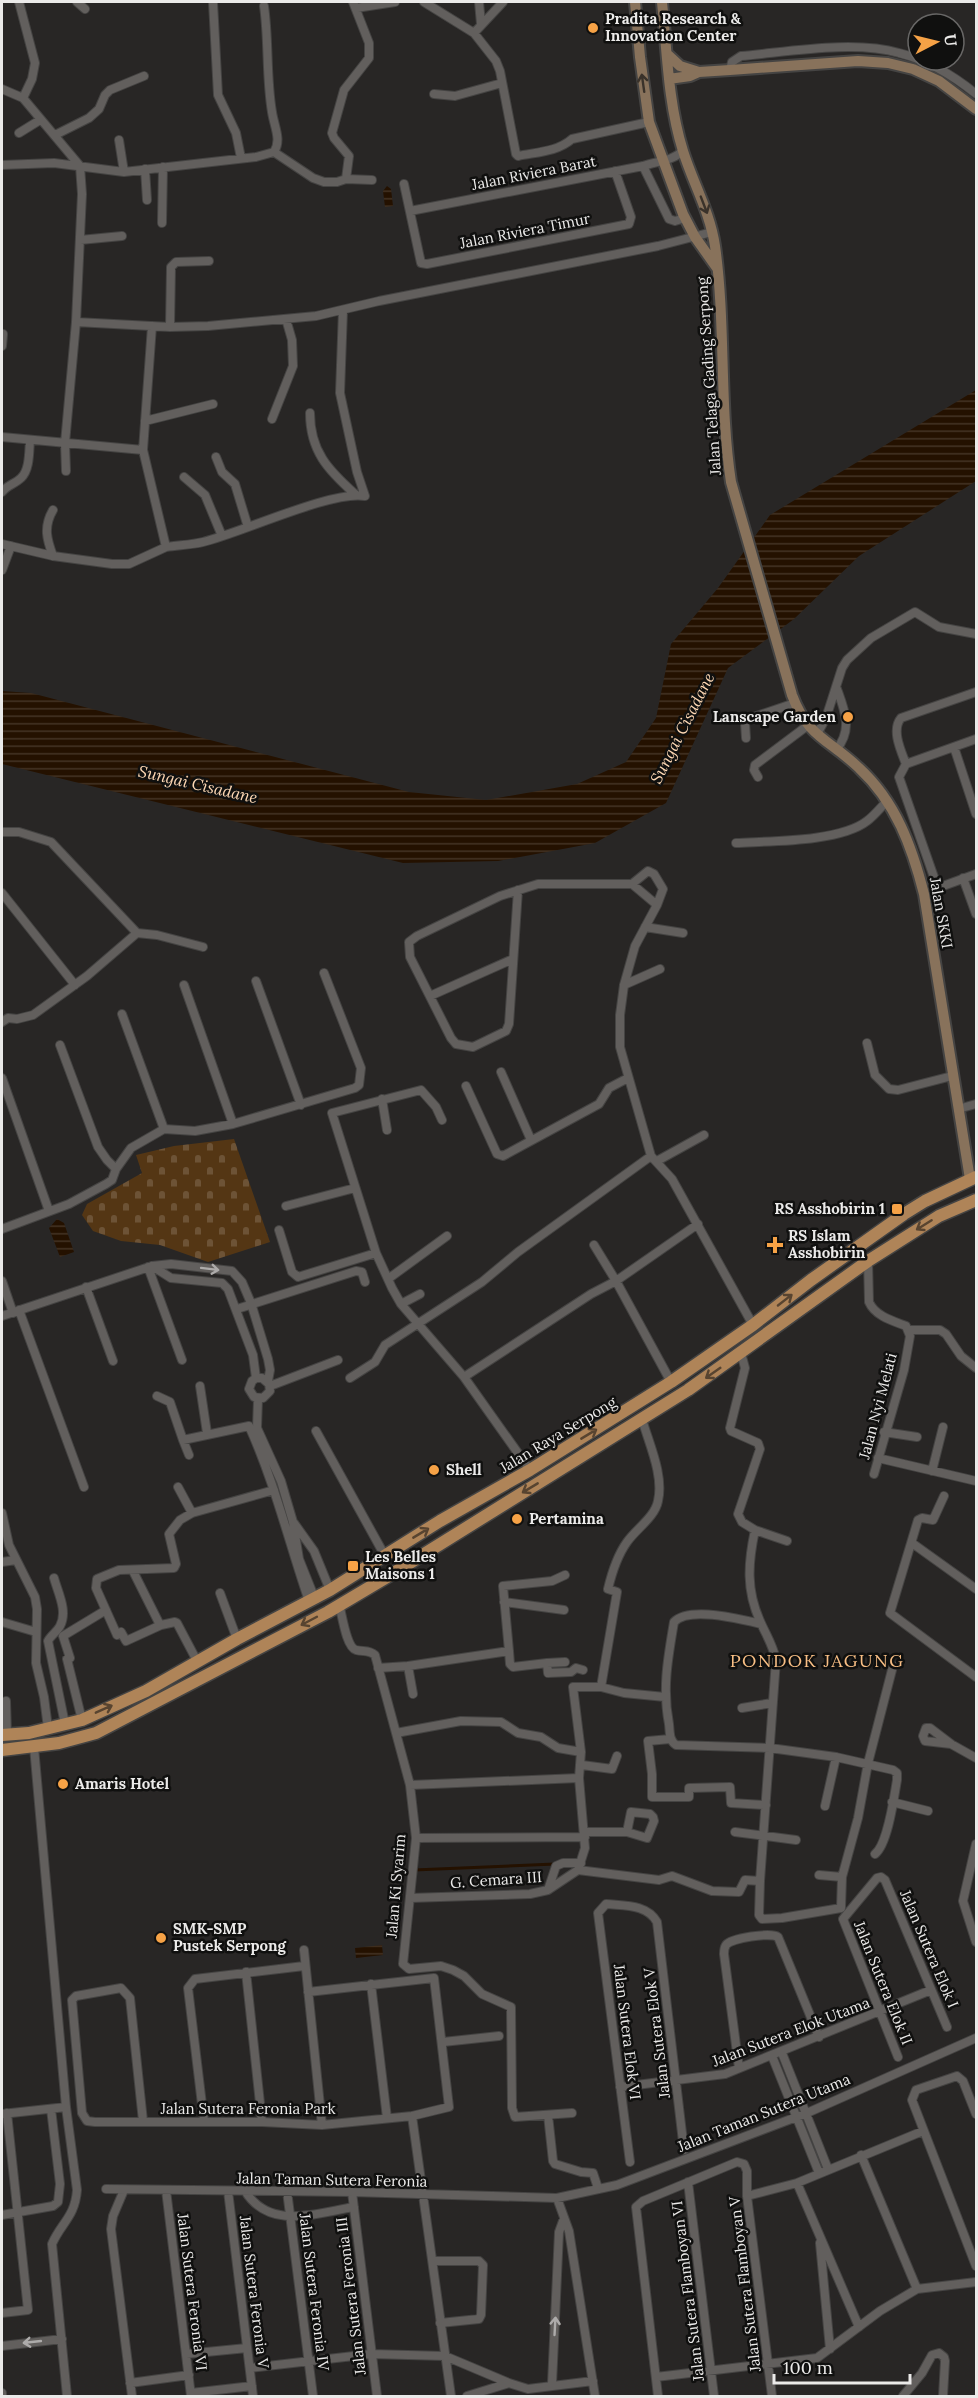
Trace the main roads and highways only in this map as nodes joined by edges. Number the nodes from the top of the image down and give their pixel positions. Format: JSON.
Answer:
{"nodes":[{"id":1,"x":635,"y":2,"type":"edge"},
{"id":2,"x":662,"y":2,"type":"edge"},
{"id":3,"x":667,"y":54,"type":"junction"},
{"id":4,"x":699,"y":72,"type":"junction"},
{"id":5,"x":669,"y":79,"type":"junction"},
{"id":6,"x":976,"y":109,"type":"edge"},
{"id":7,"x":717,"y":268,"type":"junction"},
{"id":8,"x":793,"y":699,"type":"joint"},
{"id":9,"x":974,"y":1178,"type":"edge"},
{"id":10,"x":976,"y":1200,"type":"edge"},
{"id":11,"x":844,"y":1257,"type":"junction"},
{"id":12,"x":852,"y":1272,"type":"junction"},
{"id":13,"x":280,"y":1617,"type":"junction"},
{"id":14,"x":287,"y":1633,"type":"junction"},
{"id":15,"x":4,"y":1734,"type":"edge"},
{"id":16,"x":2,"y":1750,"type":"edge"}],
"edges":[{"from":7,"to":1,"type":"main road","name":"Jalan Telaga Gading Serpong","one_way":true},
{"from":2,"to":3,"type":"main road","name":"Jalan Telaga Gading Serpong"},
{"from":3,"to":4,"type":"main road"},
{"from":3,"to":5,"type":"main road","name":"Jalan Telaga Gading Serpong"},
{"from":4,"to":5,"type":"main road"},
{"from":4,"to":6,"type":"main road"},
{"from":5,"to":7,"type":"main road","name":"Jalan Telaga Gading Serpong","one_way":true},
{"from":7,"to":8,"type":"main road","name":"Jalan Telaga Gading Serpong"},
{"from":8,"to":9,"type":"main road","name":"Jalan SKKI"},
{"from":9,"to":11,"type":"main road","name":"Jalan Raya Serpong"},
{"from":10,"to":12,"type":"main road","name":"Jalan Raya Serpong","one_way":true},
{"from":11,"to":12,"type":"main road"},
{"from":13,"to":11,"type":"main road","name":"Jalan Raya Serpong","one_way":true},
{"from":12,"to":14,"type":"main road","name":"Jalan Raya Serpong","one_way":true},
{"from":13,"to":14,"type":"main road"},
{"from":15,"to":13,"type":"main road","name":"Jalan Raya Serpong","one_way":true},
{"from":14,"to":16,"type":"main road","name":"Jalan Raya Serpong"}]}
